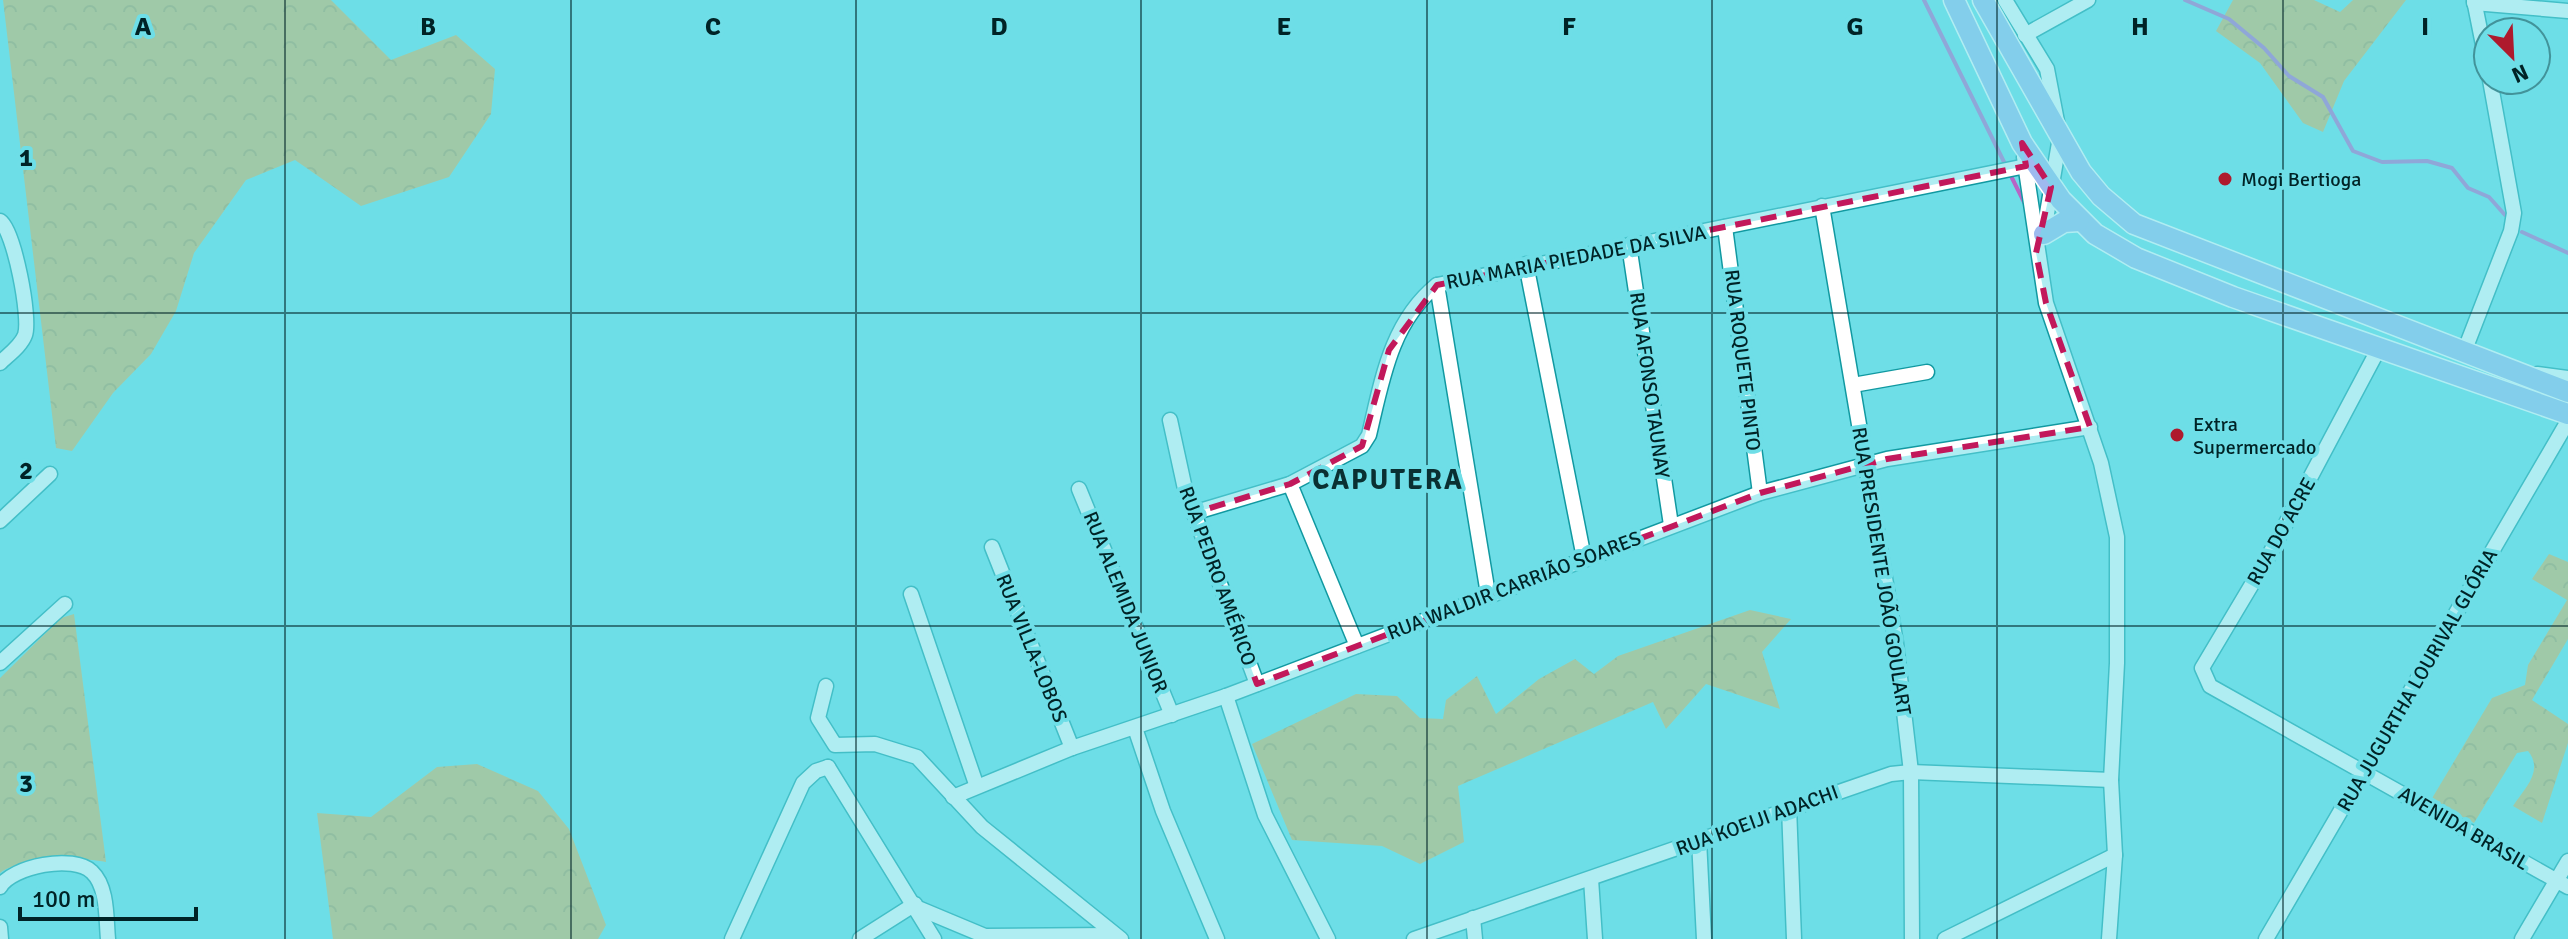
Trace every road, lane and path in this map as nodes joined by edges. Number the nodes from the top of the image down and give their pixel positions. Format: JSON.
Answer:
{"nodes":[{"id":1,"x":1954,"y":0,"type":"edge"},
{"id":2,"x":1983,"y":0,"type":"edge"},
{"id":3,"x":2005,"y":0,"type":"edge"},
{"id":4,"x":2088,"y":0,"type":"edge"},
{"id":5,"x":2474,"y":1,"type":"edge"},
{"id":6,"x":2568,"y":11,"type":"edge"},
{"id":7,"x":2025,"y":35,"type":"junction"},
{"id":8,"x":2493,"y":96,"type":"edge"},
{"id":9,"x":2060,"y":137,"type":"junction"},
{"id":10,"x":2022,"y":143,"type":"junction"},
{"id":11,"x":2026,"y":166,"type":"junction"},
{"id":12,"x":2051,"y":187,"type":"junction"},
{"id":13,"x":1822,"y":206,"type":"junction"},
{"id":14,"x":0,"y":221,"type":"edge"},
{"id":15,"x":2079,"y":221,"type":"junction"},
{"id":16,"x":1725,"y":227,"type":"junction"},
{"id":17,"x":2040,"y":243,"type":"junction"},
{"id":18,"x":1629,"y":245,"type":"junction"},
{"id":19,"x":2221,"y":261,"type":"junction"},
{"id":20,"x":1526,"y":264,"type":"junction"},
{"id":21,"x":2197,"y":283,"type":"junction"},
{"id":22,"x":1437,"y":285,"type":"junction"},
{"id":23,"x":2378,"y":350,"type":"junction"},
{"id":24,"x":2464,"y":352,"type":"junction"},
{"id":25,"x":0,"y":363,"type":"edge"},
{"id":26,"x":2513,"y":370,"type":"junction"},
{"id":27,"x":1927,"y":372,"type":"dead end"},
{"id":28,"x":2568,"y":378,"type":"edge"},
{"id":29,"x":1853,"y":385,"type":"junction"},
{"id":30,"x":2568,"y":392,"type":"edge"},
{"id":31,"x":2568,"y":414,"type":"edge"},
{"id":32,"x":1170,"y":420,"type":"dead end"},
{"id":33,"x":2568,"y":421,"type":"edge"},
{"id":34,"x":2090,"y":427,"type":"junction"},
{"id":35,"x":1865,"y":465,"type":"junction"},
{"id":36,"x":50,"y":474,"type":"dead end"},
{"id":37,"x":1290,"y":484,"type":"junction"},
{"id":38,"x":1079,"y":489,"type":"dead end"},
{"id":39,"x":1760,"y":493,"type":"junction"},
{"id":40,"x":1193,"y":513,"type":"junction"},
{"id":41,"x":0,"y":521,"type":"edge"},
{"id":42,"x":1671,"y":525,"type":"junction"},
{"id":43,"x":992,"y":547,"type":"dead end"},
{"id":44,"x":1584,"y":558,"type":"junction"},
{"id":45,"x":911,"y":594,"type":"dead end"},
{"id":46,"x":1488,"y":594,"type":"junction"},
{"id":47,"x":65,"y":604,"type":"dead end"},
{"id":48,"x":1357,"y":646,"type":"junction"},
{"id":49,"x":0,"y":663,"type":"edge"},
{"id":50,"x":2202,"y":668,"type":"joint"},
{"id":51,"x":1257,"y":684,"type":"junction"},
{"id":52,"x":826,"y":686,"type":"dead end"},
{"id":53,"x":1226,"y":696,"type":"junction"},
{"id":54,"x":1172,"y":715,"type":"junction"},
{"id":55,"x":1135,"y":728,"type":"junction"},
{"id":56,"x":835,"y":745,"type":"junction"},
{"id":57,"x":1072,"y":748,"type":"junction"},
{"id":58,"x":828,"y":767,"type":"junction"},
{"id":59,"x":1911,"y":772,"type":"junction"},
{"id":60,"x":2364,"y":772,"type":"junction"},
{"id":61,"x":2111,"y":780,"type":"junction"},
{"id":62,"x":976,"y":784,"type":"junction"},
{"id":63,"x":953,"y":797,"type":"junction"},
{"id":64,"x":1789,"y":807,"type":"junction"},
{"id":65,"x":1699,"y":840,"type":"junction"},
{"id":66,"x":2115,"y":855,"type":"junction"},
{"id":67,"x":2568,"y":861,"type":"edge"},
{"id":68,"x":1591,"y":879,"type":"junction"},
{"id":69,"x":2562,"y":884,"type":"edge"},
{"id":70,"x":0,"y":887,"type":"edge"},
{"id":71,"x":916,"y":906,"type":"junction"},
{"id":72,"x":1473,"y":918,"type":"junction"},
{"id":73,"x":0,"y":927,"type":"edge"},
{"id":74,"x":1118,"y":937,"type":"edge"},
{"id":75,"x":1,"y":939,"type":"edge"},
{"id":76,"x":108,"y":939,"type":"edge"},
{"id":77,"x":732,"y":939,"type":"edge"},
{"id":78,"x":860,"y":939,"type":"edge"},
{"id":79,"x":934,"y":939,"type":"edge"},
{"id":80,"x":1217,"y":939,"type":"edge"},
{"id":81,"x":1328,"y":939,"type":"edge"},
{"id":82,"x":1414,"y":939,"type":"edge"},
{"id":83,"x":1475,"y":939,"type":"edge"},
{"id":84,"x":1595,"y":939,"type":"edge"},
{"id":85,"x":1704,"y":939,"type":"edge"},
{"id":86,"x":1794,"y":939,"type":"edge"},
{"id":87,"x":1912,"y":939,"type":"edge"},
{"id":88,"x":1945,"y":939,"type":"edge"},
{"id":89,"x":2109,"y":939,"type":"edge"},
{"id":90,"x":2266,"y":939,"type":"edge"},
{"id":91,"x":2522,"y":939,"type":"edge"}],
"edges":[{"from":1,"to":10,"type":"main road"},
{"from":2,"to":9,"type":"main road"},
{"from":3,"to":7,"type":"street"},
{"from":4,"to":7,"type":"street"},
{"from":5,"to":6,"type":"street"},
{"from":7,"to":9,"type":"street"},
{"from":8,"to":24,"type":"street"},
{"from":9,"to":12,"type":"street"},
{"from":9,"to":19,"type":"main road"},
{"from":10,"to":11,"type":"street"},
{"from":10,"to":12,"type":"main road"},
{"from":11,"to":13,"type":"street","name":"RUA MARIA PIEDADE DA SILVA"},
{"from":11,"to":17,"type":"street"},
{"from":12,"to":15,"type":"main road"},
{"from":12,"to":17,"type":"street"},
{"from":13,"to":16,"type":"street","name":"RUA MARIA PIEDADE DA SILVA"},
{"from":13,"to":29,"type":"street","name":"RUA PRESIDENTE JOÃO GOULART"},
{"from":14,"to":25,"type":"street"},
{"from":15,"to":17,"type":"main road"},
{"from":15,"to":21,"type":"main road"},
{"from":16,"to":18,"type":"street","name":"RUA MARIA PIEDADE DA SILVA"},
{"from":16,"to":39,"type":"street","name":"RUA ROQUETE PINTO"},
{"from":17,"to":34,"type":"street"},
{"from":18,"to":20,"type":"street","name":"RUA MARIA PIEDADE DA SILVA"},
{"from":18,"to":42,"type":"street","name":"RUA AFONSO TAUNAY"},
{"from":19,"to":21,"type":"main road"},
{"from":19,"to":24,"type":"main road"},
{"from":20,"to":22,"type":"street","name":"RUA MARIA PIEDADE DA SILVA"},
{"from":20,"to":44,"type":"street"},
{"from":21,"to":23,"type":"main road"},
{"from":22,"to":37,"type":"street","name":"RUA MARIA PIEDADE DA SILVA"},
{"from":22,"to":46,"type":"street"},
{"from":23,"to":31,"type":"main road"},
{"from":23,"to":50,"type":"street","name":"RUA DO ACRE"},
{"from":24,"to":26,"type":"main road"},
{"from":26,"to":28,"type":"street"},
{"from":26,"to":30,"type":"main road"},
{"from":27,"to":29,"type":"street"},
{"from":29,"to":35,"type":"street","name":"RUA PRESIDENTE JOÃO GOULART"},
{"from":32,"to":40,"type":"street","name":"RUA PEDRO AMÉRICO"},
{"from":33,"to":60,"type":"street","name":"RUA JUGURTHA LOURIVAL GLÓRIA"},
{"from":34,"to":35,"type":"street","name":"RUA WALDIR CARRIÃO SOARES"},
{"from":34,"to":61,"type":"street"},
{"from":35,"to":39,"type":"street","name":"RUA WALDIR CARRIÃO SOARES"},
{"from":35,"to":59,"type":"street","name":"RUA PRESIDENTE JOÃO GOULART"},
{"from":36,"to":41,"type":"street"},
{"from":37,"to":40,"type":"street","name":"RUA MARIA PIEDADE DA SILVA"},
{"from":37,"to":48,"type":"street"},
{"from":38,"to":54,"type":"street","name":"RUA ALEMIDA JUNIOR"},
{"from":39,"to":42,"type":"street","name":"RUA WALDIR CARRIÃO SOARES"},
{"from":40,"to":51,"type":"street","name":"RUA PEDRO AMÉRICO"},
{"from":42,"to":44,"type":"street","name":"RUA WALDIR CARRIÃO SOARES"},
{"from":43,"to":57,"type":"street","name":"RUA VILLA-LOBOS"},
{"from":44,"to":46,"type":"street","name":"RUA WALDIR CARRIÃO SOARES"},
{"from":45,"to":62,"type":"street"},
{"from":46,"to":48,"type":"street","name":"RUA WALDIR CARRIÃO SOARES"},
{"from":47,"to":49,"type":"street"},
{"from":48,"to":51,"type":"street","name":"RUA WALDIR CARRIÃO SOARES"},
{"from":50,"to":60,"type":"street","name":"AVENIDA BRASIL"},
{"from":51,"to":53,"type":"street","name":"RUA WALDIR CARRIÃO SOARES"},
{"from":52,"to":56,"type":"street"},
{"from":53,"to":54,"type":"street","name":"RUA WALDIR CARRIÃO SOARES"},
{"from":53,"to":81,"type":"street"},
{"from":54,"to":55,"type":"street","name":"RUA WALDIR CARRIÃO SOARES"},
{"from":55,"to":57,"type":"street","name":"RUA WALDIR CARRIÃO SOARES"},
{"from":55,"to":80,"type":"street"},
{"from":56,"to":58,"type":"street"},
{"from":56,"to":63,"type":"street"},
{"from":57,"to":62,"type":"street","name":"RUA WALDIR CARRIÃO SOARES"},
{"from":58,"to":71,"type":"street"},
{"from":58,"to":77,"type":"street"},
{"from":59,"to":61,"type":"street","name":"RUA KOEIJI ADACHI"},
{"from":59,"to":64,"type":"street","name":"RUA KOEIJI ADACHI"},
{"from":59,"to":87,"type":"street","name":"RUA PRESIDENTE JOÃO GOULART"},
{"from":60,"to":69,"type":"street","name":"AVENIDA BRASIL"},
{"from":60,"to":90,"type":"street","name":"RUA JUGURTHA LOURIVAL GLÓRIA"},
{"from":61,"to":66,"type":"street"},
{"from":62,"to":63,"type":"street","name":"RUA WALDIR CARRIÃO SOARES"},
{"from":63,"to":74,"type":"street"},
{"from":64,"to":65,"type":"street","name":"RUA KOEIJI ADACHI"},
{"from":64,"to":86,"type":"street"},
{"from":65,"to":68,"type":"street","name":"RUA KOEIJI ADACHI"},
{"from":65,"to":85,"type":"street"},
{"from":66,"to":88,"type":"street"},
{"from":66,"to":89,"type":"street"},
{"from":67,"to":69,"type":"street"},
{"from":68,"to":72,"type":"street","name":"RUA KOEIJI ADACHI"},
{"from":68,"to":84,"type":"street"},
{"from":69,"to":91,"type":"street"},
{"from":70,"to":76,"type":"street"},
{"from":71,"to":74,"type":"street"},
{"from":71,"to":78,"type":"street"},
{"from":71,"to":79,"type":"street"},
{"from":72,"to":82,"type":"street","name":"RUA KOEIJI ADACHI"},
{"from":72,"to":83,"type":"street"},
{"from":73,"to":75,"type":"street"}]}
